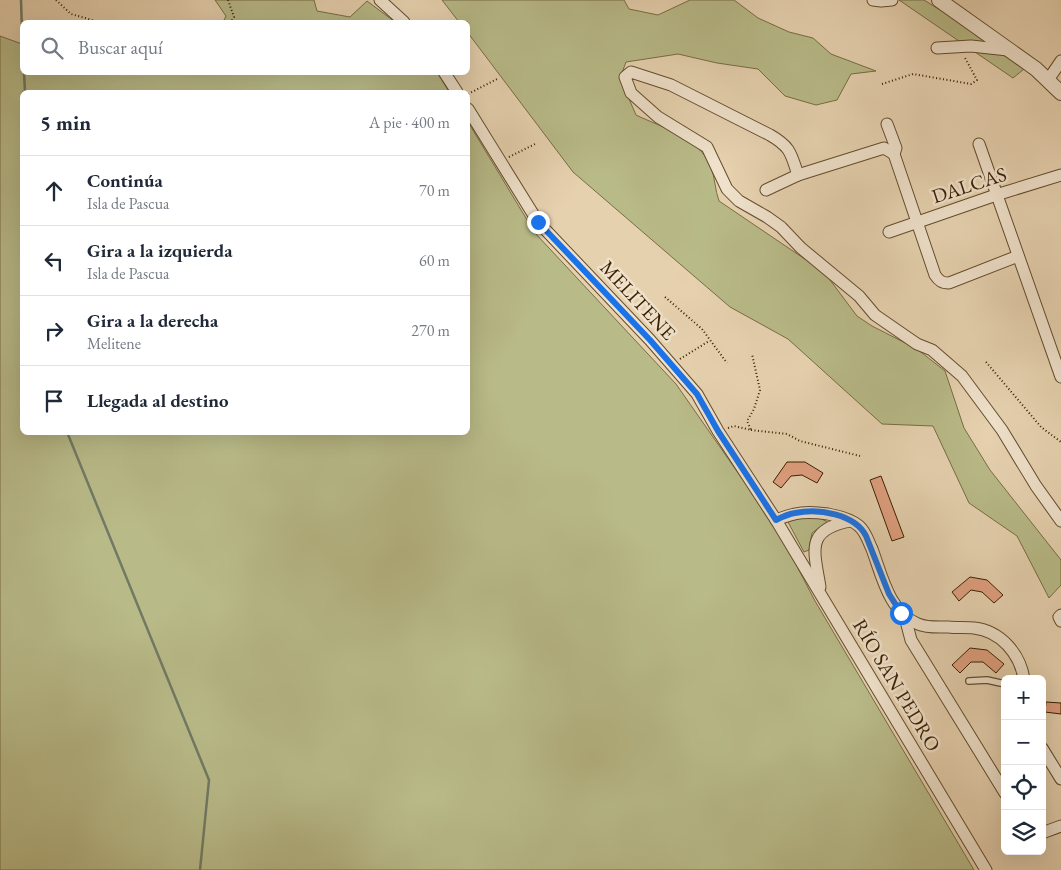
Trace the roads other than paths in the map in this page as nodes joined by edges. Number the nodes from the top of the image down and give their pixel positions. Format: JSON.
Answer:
{"nodes":[{"id":1,"x":380,"y":0,"type":"edge"},
{"id":2,"x":873,"y":0,"type":"edge"},
{"id":3,"x":892,"y":0,"type":"edge"},
{"id":4,"x":938,"y":0,"type":"edge"},
{"id":5,"x":402,"y":20,"type":"edge"},
{"id":6,"x":937,"y":48,"type":"dead end"},
{"id":7,"x":1008,"y":50,"type":"junction"},
{"id":8,"x":1061,"y":61,"type":"edge"},
{"id":9,"x":446,"y":75,"type":"edge"},
{"id":10,"x":1048,"y":80,"type":"junction"},
{"id":11,"x":456,"y":90,"type":"edge"},
{"id":12,"x":1061,"y":93,"type":"edge"},
{"id":13,"x":470,"y":112,"type":"edge"},
{"id":14,"x":887,"y":124,"type":"dead end"},
{"id":15,"x":979,"y":144,"type":"dead end"},
{"id":16,"x":894,"y":154,"type":"junction"},
{"id":17,"x":798,"y":175,"type":"junction"},
{"id":18,"x":1061,"y":175,"type":"edge"},
{"id":19,"x":766,"y":190,"type":"dead end"},
{"id":20,"x":996,"y":195,"type":"junction"},
{"id":21,"x":916,"y":222,"type":"junction"},
{"id":22,"x":889,"y":232,"type":"dead end"},
{"id":23,"x":1018,"y":256,"type":"junction"},
{"id":24,"x":1061,"y":377,"type":"edge"},
{"id":25,"x":776,"y":520,"type":"junction"},
{"id":26,"x":850,"y":521,"type":"junction"},
{"id":27,"x":1061,"y":521,"type":"edge"},
{"id":28,"x":821,"y":594,"type":"junction"},
{"id":29,"x":1061,"y":615,"type":"edge"},
{"id":30,"x":905,"y":617,"type":"junction"},
{"id":31,"x":1061,"y":621,"type":"edge"},
{"id":32,"x":1023,"y":675,"type":"edge"},
{"id":33,"x":969,"y":681,"type":"dead end"},
{"id":34,"x":1001,"y":683,"type":"edge"},
{"id":35,"x":1046,"y":755,"type":"edge"},
{"id":36,"x":1061,"y":779,"type":"edge"},
{"id":37,"x":1001,"y":786,"type":"edge"},
{"id":38,"x":1061,"y":826,"type":"edge"},
{"id":39,"x":1046,"y":832,"type":"edge"},
{"id":40,"x":986,"y":870,"type":"edge"}],
"edges":[{"from":1,"to":5,"type":"street"},
{"from":2,"to":3,"type":"street"},
{"from":4,"to":7,"type":"street"},
{"from":6,"to":7,"type":"street"},
{"from":7,"to":10,"type":"street"},
{"from":8,"to":10,"type":"street"},
{"from":9,"to":11,"type":"street"},
{"from":10,"to":12,"type":"street"},
{"from":13,"to":25,"type":"street","name":"MELITENE"},
{"from":14,"to":16,"type":"street"},
{"from":15,"to":20,"type":"street"},
{"from":16,"to":17,"type":"street"},
{"from":16,"to":21,"type":"street"},
{"from":17,"to":19,"type":"street"},
{"from":17,"to":27,"type":"street"},
{"from":18,"to":20,"type":"street","name":"DALCAS"},
{"from":20,"to":21,"type":"street","name":"DALCAS"},
{"from":20,"to":23,"type":"street"},
{"from":21,"to":22,"type":"street","name":"DALCAS"},
{"from":21,"to":23,"type":"street"},
{"from":23,"to":24,"type":"street"},
{"from":25,"to":26,"type":"street"},
{"from":25,"to":28,"type":"street","name":"RÍO SAN PEDRO"},
{"from":26,"to":28,"type":"street"},
{"from":26,"to":30,"type":"street"},
{"from":28,"to":40,"type":"street","name":"RÍO SAN PEDRO"},
{"from":29,"to":31,"type":"street"},
{"from":30,"to":32,"type":"street"},
{"from":30,"to":37,"type":"street"},
{"from":33,"to":34,"type":"lane"},
{"from":35,"to":36,"type":"street"},
{"from":38,"to":39,"type":"street"}]}
